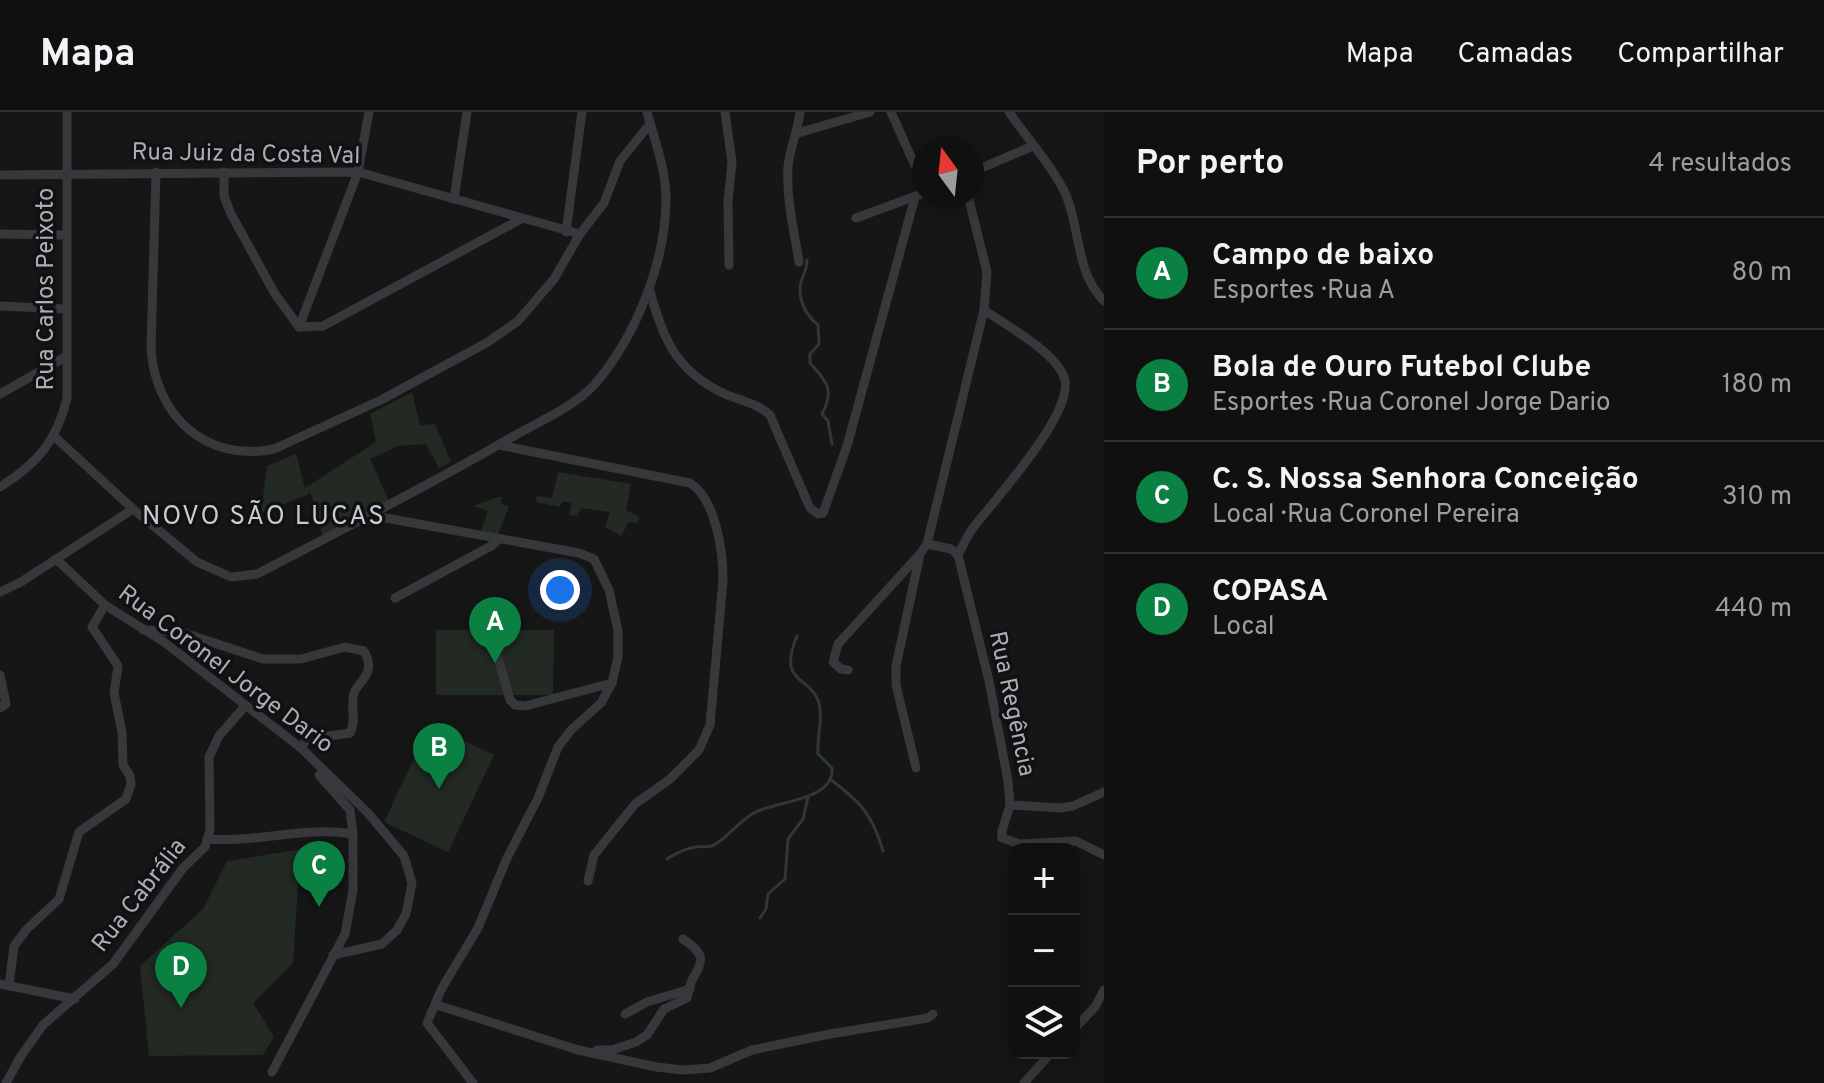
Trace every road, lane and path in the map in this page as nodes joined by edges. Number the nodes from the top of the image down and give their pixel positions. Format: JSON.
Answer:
{"nodes":[{"id":1,"x":67,"y":112,"type":"edge"},
{"id":2,"x":369,"y":112,"type":"edge"},
{"id":3,"x":467,"y":112,"type":"edge"},
{"id":4,"x":582,"y":112,"type":"edge"},
{"id":5,"x":647,"y":112,"type":"edge"},
{"id":6,"x":800,"y":112,"type":"edge"},
{"id":7,"x":870,"y":112,"type":"edge"},
{"id":8,"x":891,"y":112,"type":"edge"},
{"id":9,"x":1009,"y":112,"type":"edge"},
{"id":10,"x":722,"y":114,"type":"edge"},
{"id":11,"x":650,"y":124,"type":"junction"},
{"id":12,"x":798,"y":133,"type":"junction"},
{"id":13,"x":1033,"y":146,"type":"junction"},
{"id":14,"x":912,"y":159,"type":"edge"},
{"id":15,"x":984,"y":167,"type":"edge"},
{"id":16,"x":156,"y":172,"type":"junction"},
{"id":17,"x":224,"y":172,"type":"junction"},
{"id":18,"x":358,"y":172,"type":"junction"},
{"id":19,"x":0,"y":175,"type":"edge"},
{"id":20,"x":67,"y":176,"type":"junction"},
{"id":21,"x":912,"y":198,"type":"edge"},
{"id":22,"x":454,"y":199,"type":"junction"},
{"id":23,"x":915,"y":208,"type":"edge"},
{"id":24,"x":971,"y":208,"type":"edge"},
{"id":25,"x":856,"y":218,"type":"dead end"},
{"id":26,"x":521,"y":219,"type":"junction"},
{"id":27,"x":566,"y":232,"type":"junction"},
{"id":28,"x":0,"y":234,"type":"edge"},
{"id":29,"x":580,"y":234,"type":"junction"},
{"id":30,"x":65,"y":235,"type":"junction"},
{"id":31,"x":799,"y":262,"type":"dead end"},
{"id":32,"x":729,"y":265,"type":"dead end"},
{"id":33,"x":650,"y":291,"type":"junction"},
{"id":34,"x":1104,"y":301,"type":"edge"},
{"id":35,"x":0,"y":306,"type":"edge"},
{"id":36,"x":66,"y":309,"type":"junction"},
{"id":37,"x":984,"y":310,"type":"junction"},
{"id":38,"x":299,"y":327,"type":"junction"},
{"id":39,"x":67,"y":356,"type":"junction"},
{"id":40,"x":0,"y":394,"type":"edge"},
{"id":41,"x":55,"y":437,"type":"junction"},
{"id":42,"x":499,"y":445,"type":"junction"},
{"id":43,"x":0,"y":487,"type":"edge"},
{"id":44,"x":133,"y":509,"type":"junction"},
{"id":45,"x":369,"y":515,"type":"junction"},
{"id":46,"x":499,"y":539,"type":"junction"},
{"id":47,"x":927,"y":544,"type":"junction"},
{"id":48,"x":920,"y":554,"type":"junction"},
{"id":49,"x":958,"y":555,"type":"junction"},
{"id":50,"x":56,"y":559,"type":"junction"},
{"id":51,"x":0,"y":592,"type":"edge"},
{"id":52,"x":395,"y":598,"type":"dead end"},
{"id":53,"x":105,"y":605,"type":"junction"},
{"id":54,"x":141,"y":630,"type":"junction"},
{"id":55,"x":492,"y":637,"type":"dead end"},
{"id":56,"x":848,"y":670,"type":"dead end"},
{"id":57,"x":0,"y":675,"type":"edge"},
{"id":58,"x":612,"y":683,"type":"junction"},
{"id":59,"x":245,"y":706,"type":"junction"},
{"id":60,"x":2,"y":708,"type":"edge"},
{"id":61,"x":301,"y":748,"type":"junction"},
{"id":62,"x":916,"y":768,"type":"dead end"},
{"id":63,"x":319,"y":775,"type":"dead end"},
{"id":64,"x":1104,"y":792,"type":"edge"},
{"id":65,"x":1010,"y":805,"type":"junction"},
{"id":66,"x":353,"y":834,"type":"junction"},
{"id":67,"x":207,"y":839,"type":"junction"},
{"id":68,"x":1014,"y":843,"type":"edge"},
{"id":69,"x":1054,"y":843,"type":"edge"},
{"id":70,"x":1080,"y":843,"type":"edge"},
{"id":71,"x":1080,"y":843,"type":"edge"},
{"id":72,"x":1104,"y":855,"type":"edge"},
{"id":73,"x":588,"y":881,"type":"dead end"},
{"id":74,"x":683,"y":939,"type":"dead end"},
{"id":75,"x":333,"y":955,"type":"junction"},
{"id":76,"x":4,"y":985,"type":"edge"},
{"id":77,"x":690,"y":989,"type":"junction"},
{"id":78,"x":1104,"y":990,"type":"edge"},
{"id":79,"x":75,"y":999,"type":"junction"},
{"id":80,"x":437,"y":1005,"type":"junction"},
{"id":81,"x":625,"y":1014,"type":"dead end"},
{"id":82,"x":933,"y":1014,"type":"dead end"},
{"id":83,"x":1080,"y":1020,"type":"edge"},
{"id":84,"x":574,"y":1049,"type":"junction"},
{"id":85,"x":1046,"y":1059,"type":"edge"},
{"id":86,"x":272,"y":1072,"type":"dead end"},
{"id":87,"x":6,"y":1083,"type":"edge"},
{"id":88,"x":473,"y":1083,"type":"edge"},
{"id":89,"x":1024,"y":1083,"type":"edge"}],
"edges":[{"from":1,"to":20,"type":"street","name":"Rua Carlos Peixoto"},
{"from":2,"to":18,"type":"street"},
{"from":3,"to":22,"type":"street"},
{"from":4,"to":27,"type":"street"},
{"from":5,"to":11,"type":"street"},
{"from":6,"to":12,"type":"street"},
{"from":7,"to":12,"type":"street"},
{"from":8,"to":14,"type":"street"},
{"from":9,"to":13,"type":"street"},
{"from":10,"to":32,"type":"street"},
{"from":11,"to":29,"type":"street"},
{"from":11,"to":33,"type":"street"},
{"from":12,"to":31,"type":"street"},
{"from":13,"to":15,"type":"street"},
{"from":13,"to":34,"type":"street"},
{"from":16,"to":17,"type":"street","name":"Rua Juiz da Costa Val"},
{"from":16,"to":20,"type":"street","name":"Rua Juiz da Costa Val"},
{"from":16,"to":29,"type":"street"},
{"from":17,"to":18,"type":"street","name":"Rua Juiz da Costa Val"},
{"from":17,"to":38,"type":"street"},
{"from":18,"to":22,"type":"street","name":"Rua Juiz da Costa Val"},
{"from":18,"to":38,"type":"street"},
{"from":19,"to":20,"type":"street","name":"Rua Juiz da Costa Val"},
{"from":20,"to":30,"type":"street","name":"Rua Carlos Peixoto"},
{"from":21,"to":25,"type":"street"},
{"from":22,"to":26,"type":"street","name":"Rua Juiz da Costa Val"},
{"from":23,"to":33,"type":"street"},
{"from":24,"to":37,"type":"street"},
{"from":26,"to":27,"type":"street","name":"Rua Juiz da Costa Val"},
{"from":26,"to":38,"type":"street"},
{"from":27,"to":29,"type":"street","name":"Rua Juiz da Costa Val"},
{"from":28,"to":30,"type":"street"},
{"from":30,"to":36,"type":"street","name":"Rua Carlos Peixoto"},
{"from":33,"to":42,"type":"street"},
{"from":35,"to":36,"type":"street"},
{"from":36,"to":39,"type":"street","name":"Rua Carlos Peixoto"},
{"from":37,"to":47,"type":"street"},
{"from":37,"to":49,"type":"street"},
{"from":39,"to":40,"type":"street"},
{"from":39,"to":41,"type":"street","name":"Rua Carlos Peixoto"},
{"from":41,"to":43,"type":"street","name":"Rua Carlos Peixoto"},
{"from":41,"to":44,"type":"street"},
{"from":42,"to":45,"type":"street"},
{"from":42,"to":73,"type":"street"},
{"from":44,"to":45,"type":"street"},
{"from":44,"to":50,"type":"street"},
{"from":45,"to":46,"type":"street"},
{"from":46,"to":52,"type":"street"},
{"from":46,"to":58,"type":"street"},
{"from":47,"to":48,"type":"street"},
{"from":47,"to":49,"type":"street"},
{"from":48,"to":56,"type":"street"},
{"from":48,"to":62,"type":"street"},
{"from":49,"to":65,"type":"street","name":"Rua Regência"},
{"from":50,"to":51,"type":"street"},
{"from":50,"to":53,"type":"street","name":"Rua Coronel Jorge Dario"},
{"from":53,"to":54,"type":"street","name":"Rua Coronel Jorge Dario"},
{"from":53,"to":76,"type":"street"},
{"from":54,"to":59,"type":"street","name":"Rua Coronel Jorge Dario"},
{"from":54,"to":61,"type":"street"},
{"from":55,"to":58,"type":"street"},
{"from":57,"to":60,"type":"street"},
{"from":58,"to":80,"type":"street"},
{"from":59,"to":61,"type":"street","name":"Rua Coronel Jorge Dario"},
{"from":59,"to":67,"type":"street","name":"Rua Cabrália"},
{"from":61,"to":75,"type":"street","name":"Rua Coronel Jorge Dario"},
{"from":63,"to":66,"type":"street"},
{"from":64,"to":65,"type":"street"},
{"from":65,"to":68,"type":"street","name":"Rua Regência"},
{"from":66,"to":67,"type":"street"},
{"from":66,"to":75,"type":"street"},
{"from":67,"to":79,"type":"street","name":"Rua Cabrália"},
{"from":69,"to":70,"type":"street","name":"Rua Regência"},
{"from":71,"to":72,"type":"street","name":"Rua Regência"},
{"from":74,"to":77,"type":"street"},
{"from":75,"to":86,"type":"street"},
{"from":76,"to":79,"type":"street"},
{"from":77,"to":81,"type":"street"},
{"from":77,"to":84,"type":"street"},
{"from":78,"to":83,"type":"street"},
{"from":79,"to":87,"type":"street","name":"Rua Cabrália"},
{"from":80,"to":84,"type":"street"},
{"from":80,"to":88,"type":"street"},
{"from":82,"to":84,"type":"street"},
{"from":85,"to":89,"type":"street"}]}
